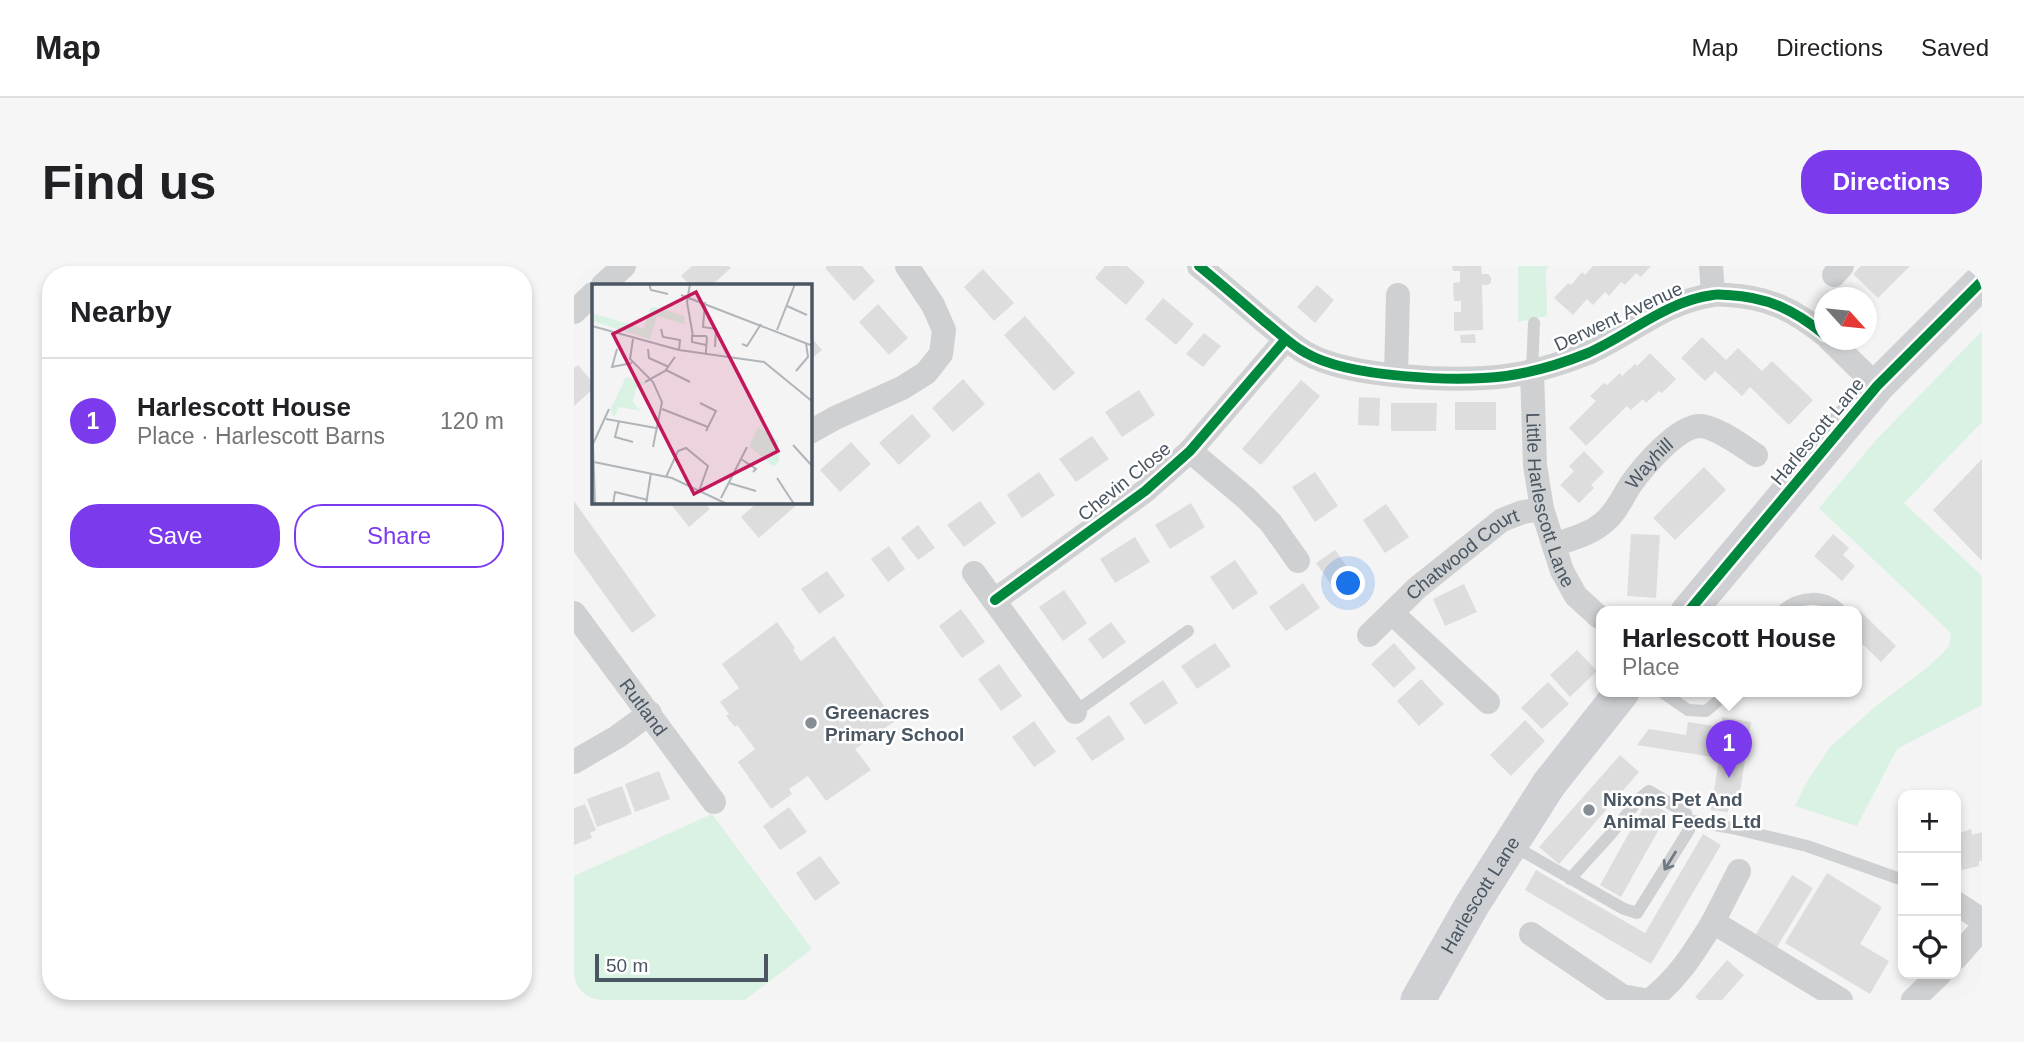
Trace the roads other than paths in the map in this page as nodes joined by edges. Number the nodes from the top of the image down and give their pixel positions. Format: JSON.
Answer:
{"nodes":[{"id":1,"x":624,"y":266,"type":"edge"},
{"id":2,"x":906,"y":266,"type":"edge"},
{"id":3,"x":1199,"y":266,"type":"edge"},
{"id":4,"x":1711,"y":266,"type":"edge"},
{"id":5,"x":1982,"y":281,"type":"edge"},
{"id":6,"x":604,"y":284,"type":"edge"},
{"id":7,"x":1713,"y":294,"type":"junction"},
{"id":8,"x":1398,"y":295,"type":"dead end"},
{"id":9,"x":1534,"y":323,"type":"dead end"},
{"id":10,"x":1814,"y":327,"type":"edge"},
{"id":11,"x":1286,"y":339,"type":"junction"},
{"id":12,"x":1840,"y":350,"type":"edge"},
{"id":13,"x":1532,"y":371,"type":"junction"},
{"id":14,"x":1396,"y":375,"type":"junction"},
{"id":15,"x":1877,"y":386,"type":"junction"},
{"id":16,"x":812,"y":431,"type":"edge"},
{"id":17,"x":1190,"y":451,"type":"junction"},
{"id":18,"x":1756,"y":455,"type":"dead end"},
{"id":19,"x":1542,"y":509,"type":"junction"},
{"id":20,"x":1554,"y":545,"type":"junction"},
{"id":21,"x":1298,"y":561,"type":"dead end"},
{"id":22,"x":974,"y":573,"type":"dead end"},
{"id":23,"x":995,"y":600,"type":"junction"},
{"id":24,"x":1693,"y":606,"type":"edge"},
{"id":25,"x":1790,"y":606,"type":"edge"},
{"id":26,"x":1834,"y":606,"type":"edge"},
{"id":27,"x":574,"y":613,"type":"edge"},
{"id":28,"x":1392,"y":613,"type":"junction"},
{"id":29,"x":1596,"y":614,"type":"edge"},
{"id":30,"x":1188,"y":631,"type":"dead end"},
{"id":31,"x":1369,"y":635,"type":"dead end"},
{"id":32,"x":1618,"y":697,"type":"edge"},
{"id":33,"x":1669,"y":697,"type":"edge"},
{"id":34,"x":1720,"y":697,"type":"edge"},
{"id":35,"x":1488,"y":702,"type":"dead end"},
{"id":36,"x":1075,"y":712,"type":"joint"},
{"id":37,"x":650,"y":713,"type":"junction"},
{"id":38,"x":574,"y":762,"type":"edge"},
{"id":39,"x":714,"y":803,"type":"dead end"},
{"id":40,"x":1687,"y":820,"type":"junction"},
{"id":41,"x":1512,"y":845,"type":"junction"},
{"id":42,"x":1739,"y":871,"type":"dead end"},
{"id":43,"x":1898,"y":878,"type":"edge"},
{"id":44,"x":1570,"y":879,"type":"junction"},
{"id":45,"x":1961,"y":906,"type":"edge"},
{"id":46,"x":1982,"y":920,"type":"edge"},
{"id":47,"x":1713,"y":922,"type":"junction"},
{"id":48,"x":1982,"y":928,"type":"edge"},
{"id":49,"x":1531,"y":934,"type":"dead end"},
{"id":50,"x":1961,"y":952,"type":"edge"},
{"id":51,"x":1935,"y":979,"type":"edge"},
{"id":52,"x":1658,"y":994,"type":"edge"},
{"id":53,"x":1418,"y":1000,"type":"edge"},
{"id":54,"x":1644,"y":1000,"type":"edge"},
{"id":55,"x":1841,"y":1000,"type":"edge"},
{"id":56,"x":1913,"y":1000,"type":"edge"}],
"edges":[{"from":1,"to":6,"type":"street"},
{"from":2,"to":16,"type":"street"},
{"from":3,"to":11,"type":"street","name":"Derwent Avenue"},
{"from":4,"to":7,"type":"street"},
{"from":5,"to":15,"type":"street","name":"Harlescott Lane"},
{"from":7,"to":10,"type":"street","name":"Derwent Avenue"},
{"from":7,"to":13,"type":"street","name":"Derwent Avenue"},
{"from":8,"to":14,"type":"street"},
{"from":9,"to":13,"type":"lane"},
{"from":11,"to":14,"type":"street","name":"Derwent Avenue"},
{"from":11,"to":17,"type":"street","name":"Chevin Close"},
{"from":12,"to":15,"type":"street"},
{"from":13,"to":14,"type":"street","name":"Derwent Avenue"},
{"from":13,"to":19,"type":"street","name":"Little Harlescott Lane"},
{"from":15,"to":24,"type":"street","name":"Harlescott Lane"},
{"from":17,"to":21,"type":"street"},
{"from":17,"to":23,"type":"street","name":"Chevin Close"},
{"from":18,"to":20,"type":"street","name":"Wayhill"},
{"from":19,"to":20,"type":"street","name":"Little Harlescott Lane"},
{"from":19,"to":28,"type":"street","name":"Chatwood Court"},
{"from":20,"to":29,"type":"street","name":"Little Harlescott Lane"},
{"from":22,"to":23,"type":"street"},
{"from":23,"to":36,"type":"street"},
{"from":25,"to":26,"type":"lane"},
{"from":27,"to":37,"type":"street","name":"Rutland"},
{"from":28,"to":31,"type":"street","name":"Chatwood Court"},
{"from":28,"to":35,"type":"street","name":"Chatwood Court"},
{"from":30,"to":36,"type":"lane"},
{"from":32,"to":41,"type":"street","name":"Harlescott Lane"},
{"from":33,"to":34,"type":"lane"},
{"from":37,"to":38,"type":"street"},
{"from":37,"to":39,"type":"street","name":"Rutland"},
{"from":40,"to":43,"type":"lane"},
{"from":40,"to":44,"type":"lane"},
{"from":40,"to":44,"type":"lane","one_way":true},
{"from":41,"to":44,"type":"lane"},
{"from":41,"to":53,"type":"street","name":"Harlescott Lane"},
{"from":42,"to":47,"type":"street"},
{"from":45,"to":46,"type":"street"},
{"from":47,"to":52,"type":"street"},
{"from":47,"to":55,"type":"street"},
{"from":48,"to":50,"type":"street"},
{"from":49,"to":54,"type":"street"},
{"from":51,"to":56,"type":"street"}]}
